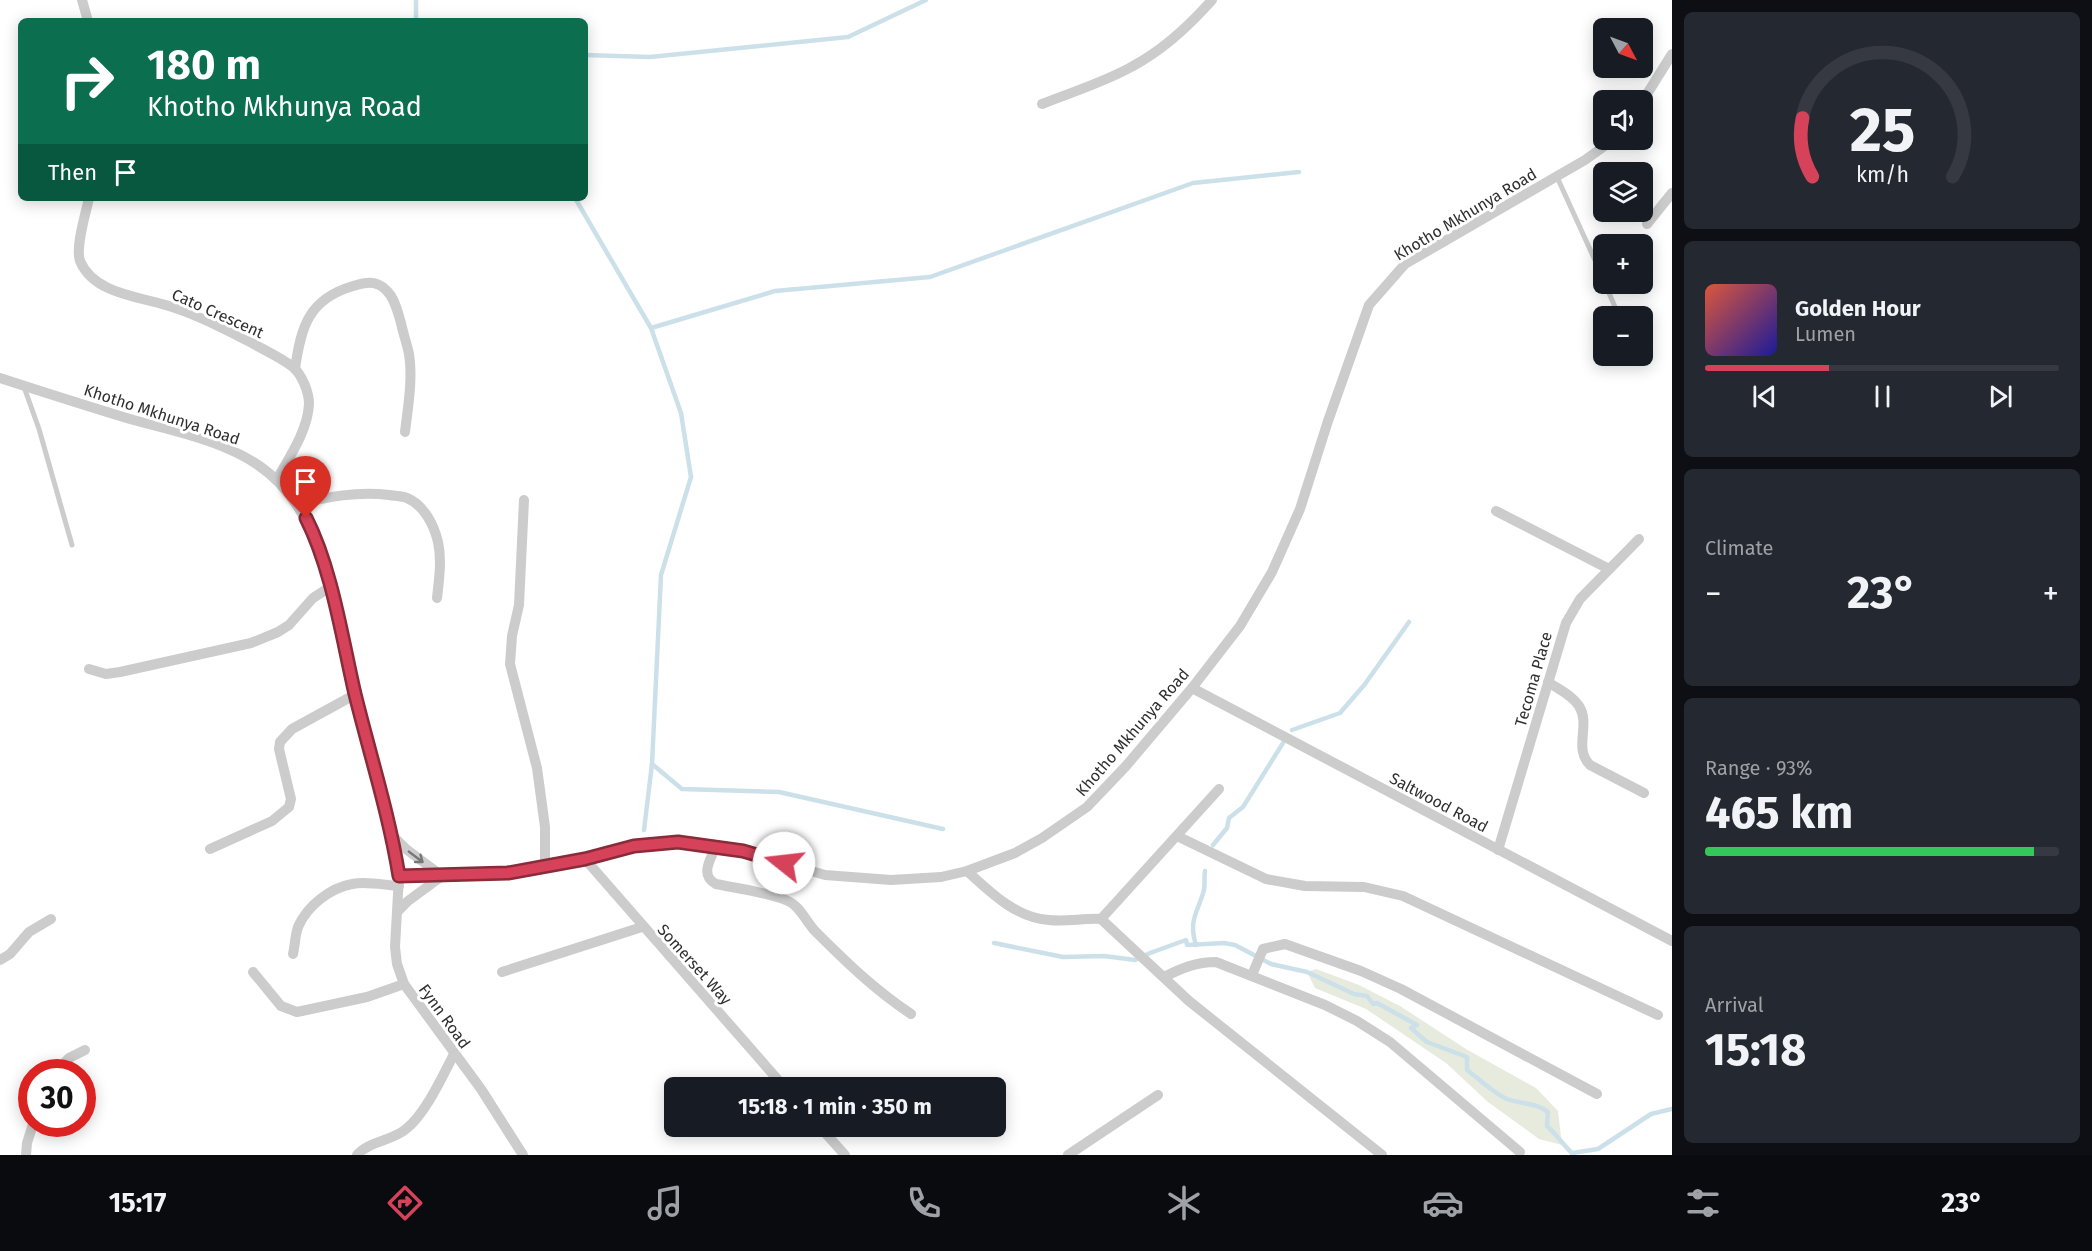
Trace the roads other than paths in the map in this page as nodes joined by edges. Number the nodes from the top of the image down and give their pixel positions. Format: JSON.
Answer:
{"nodes":[{"id":1,"x":82,"y":0,"type":"edge"},
{"id":2,"x":1212,"y":0,"type":"edge"},
{"id":3,"x":87,"y":18,"type":"edge"},
{"id":4,"x":1672,"y":54,"type":"edge"},
{"id":5,"x":1668,"y":70,"type":"edge"},
{"id":6,"x":1652,"y":90,"type":"edge"},
{"id":7,"x":1042,"y":104,"type":"dead end"},
{"id":8,"x":1599,"y":150,"type":"edge"},
{"id":9,"x":1557,"y":177,"type":"junction"},
{"id":10,"x":1672,"y":193,"type":"edge"},
{"id":11,"x":88,"y":201,"type":"edge"},
{"id":12,"x":1647,"y":225,"type":"dead end"},
{"id":13,"x":1593,"y":257,"type":"edge"},
{"id":14,"x":295,"y":369,"type":"junction"},
{"id":15,"x":0,"y":378,"type":"edge"},
{"id":16,"x":23,"y":386,"type":"junction"},
{"id":17,"x":405,"y":432,"type":"dead end"},
{"id":18,"x":277,"y":479,"type":"junction"},
{"id":19,"x":524,"y":500,"type":"dead end"},
{"id":20,"x":298,"y":504,"type":"junction"},
{"id":21,"x":1496,"y":511,"type":"dead end"},
{"id":22,"x":1639,"y":539,"type":"dead end"},
{"id":23,"x":72,"y":545,"type":"dead end"},
{"id":24,"x":1609,"y":569,"type":"junction"},
{"id":25,"x":330,"y":587,"type":"junction"},
{"id":26,"x":437,"y":598,"type":"dead end"},
{"id":27,"x":89,"y":669,"type":"dead end"},
{"id":28,"x":1548,"y":682,"type":"junction"},
{"id":29,"x":1192,"y":687,"type":"junction"},
{"id":30,"x":356,"y":694,"type":"junction"},
{"id":31,"x":1219,"y":789,"type":"dead end"},
{"id":32,"x":1644,"y":793,"type":"dead end"},
{"id":33,"x":392,"y":834,"type":"junction"},
{"id":34,"x":1177,"y":836,"type":"junction"},
{"id":35,"x":716,"y":846,"type":"junction"},
{"id":36,"x":210,"y":849,"type":"dead end"},
{"id":37,"x":1498,"y":850,"type":"junction"},
{"id":38,"x":585,"y":859,"type":"junction"},
{"id":39,"x":545,"y":866,"type":"junction"},
{"id":40,"x":967,"y":871,"type":"junction"},
{"id":41,"x":442,"y":876,"type":"junction"},
{"id":42,"x":399,"y":881,"type":"junction"},
{"id":43,"x":398,"y":911,"type":"junction"},
{"id":44,"x":51,"y":919,"type":"dead end"},
{"id":45,"x":1101,"y":919,"type":"junction"},
{"id":46,"x":642,"y":927,"type":"junction"},
{"id":47,"x":1672,"y":941,"type":"edge"},
{"id":48,"x":294,"y":954,"type":"dead end"},
{"id":49,"x":0,"y":960,"type":"edge"},
{"id":50,"x":1254,"y":970,"type":"junction"},
{"id":51,"x":253,"y":972,"type":"dead end"},
{"id":52,"x":502,"y":972,"type":"dead end"},
{"id":53,"x":1164,"y":977,"type":"junction"},
{"id":54,"x":404,"y":984,"type":"junction"},
{"id":55,"x":910,"y":1014,"type":"dead end"},
{"id":56,"x":1658,"y":1015,"type":"dead end"},
{"id":57,"x":85,"y":1050,"type":"dead end"},
{"id":58,"x":454,"y":1054,"type":"junction"},
{"id":59,"x":69,"y":1059,"type":"edge"},
{"id":60,"x":775,"y":1077,"type":"edge"},
{"id":61,"x":1597,"y":1094,"type":"dead end"},
{"id":62,"x":1158,"y":1095,"type":"dead end"},
{"id":63,"x":29,"y":1137,"type":"edge"},
{"id":64,"x":829,"y":1137,"type":"edge"},
{"id":65,"x":1520,"y":1152,"type":"dead end"},
{"id":66,"x":26,"y":1155,"type":"edge"},
{"id":67,"x":357,"y":1155,"type":"edge"},
{"id":68,"x":524,"y":1155,"type":"edge"},
{"id":69,"x":845,"y":1155,"type":"edge"},
{"id":70,"x":1068,"y":1155,"type":"edge"},
{"id":71,"x":1382,"y":1155,"type":"edge"}],
"edges":[{"from":1,"to":3,"type":"street"},
{"from":2,"to":7,"type":"street"},
{"from":4,"to":5,"type":"street"},
{"from":5,"to":6,"type":"street"},
{"from":8,"to":9,"type":"street","name":"Khotho Mkhunya Road"},
{"from":9,"to":13,"type":"lane"},
{"from":9,"to":29,"type":"street","name":"Khotho Mkhunya Road"},
{"from":10,"to":12,"type":"street"},
{"from":11,"to":14,"type":"street","name":"Cato Crescent"},
{"from":14,"to":17,"type":"street"},
{"from":14,"to":18,"type":"street"},
{"from":15,"to":16,"type":"street","name":"Khotho Mkhunya Road"},
{"from":16,"to":18,"type":"street","name":"Khotho Mkhunya Road"},
{"from":16,"to":23,"type":"lane"},
{"from":18,"to":20,"type":"street","name":"Khotho Mkhunya Road"},
{"from":19,"to":39,"type":"street"},
{"from":20,"to":25,"type":"street","name":"Khotho Mkhunya Road"},
{"from":20,"to":26,"type":"street"},
{"from":21,"to":24,"type":"street"},
{"from":22,"to":24,"type":"street","name":"Tecoma Place"},
{"from":24,"to":28,"type":"street","name":"Tecoma Place"},
{"from":25,"to":27,"type":"street"},
{"from":25,"to":30,"type":"street","name":"Khotho Mkhunya Road"},
{"from":28,"to":32,"type":"street"},
{"from":28,"to":37,"type":"street","name":"Tecoma Place"},
{"from":29,"to":37,"type":"street","name":"Saltwood Road"},
{"from":29,"to":40,"type":"street","name":"Khotho Mkhunya Road"},
{"from":30,"to":33,"type":"street","name":"Khotho Mkhunya Road"},
{"from":30,"to":36,"type":"street"},
{"from":31,"to":34,"type":"street"},
{"from":33,"to":41,"type":"street","one_way":true},
{"from":33,"to":42,"type":"street","name":"Khotho Mkhunya Road"},
{"from":34,"to":45,"type":"street"},
{"from":34,"to":56,"type":"street"},
{"from":35,"to":38,"type":"street","name":"Khotho Mkhunya Road"},
{"from":35,"to":40,"type":"street","name":"Khotho Mkhunya Road"},
{"from":35,"to":55,"type":"street"},
{"from":37,"to":47,"type":"street","name":"Saltwood Road"},
{"from":38,"to":39,"type":"street","name":"Khotho Mkhunya Road"},
{"from":38,"to":46,"type":"street","name":"Somerset Way"},
{"from":39,"to":41,"type":"street","name":"Khotho Mkhunya Road"},
{"from":40,"to":45,"type":"street"},
{"from":41,"to":42,"type":"street","name":"Khotho Mkhunya Road"},
{"from":41,"to":43,"type":"street"},
{"from":42,"to":43,"type":"street","name":"Fynn Road"},
{"from":42,"to":48,"type":"street"},
{"from":43,"to":54,"type":"street","name":"Fynn Road"},
{"from":44,"to":49,"type":"street"},
{"from":45,"to":53,"type":"street"},
{"from":46,"to":52,"type":"street"},
{"from":46,"to":60,"type":"street","name":"Somerset Way"},
{"from":50,"to":53,"type":"street"},
{"from":50,"to":61,"type":"street"},
{"from":50,"to":65,"type":"street"},
{"from":51,"to":54,"type":"street"},
{"from":53,"to":71,"type":"street"},
{"from":54,"to":58,"type":"street","name":"Fynn Road"},
{"from":57,"to":59,"type":"street"},
{"from":58,"to":67,"type":"street"},
{"from":58,"to":68,"type":"street","name":"Fynn Road"},
{"from":62,"to":70,"type":"street"},
{"from":63,"to":66,"type":"street"},
{"from":64,"to":69,"type":"street"}]}
